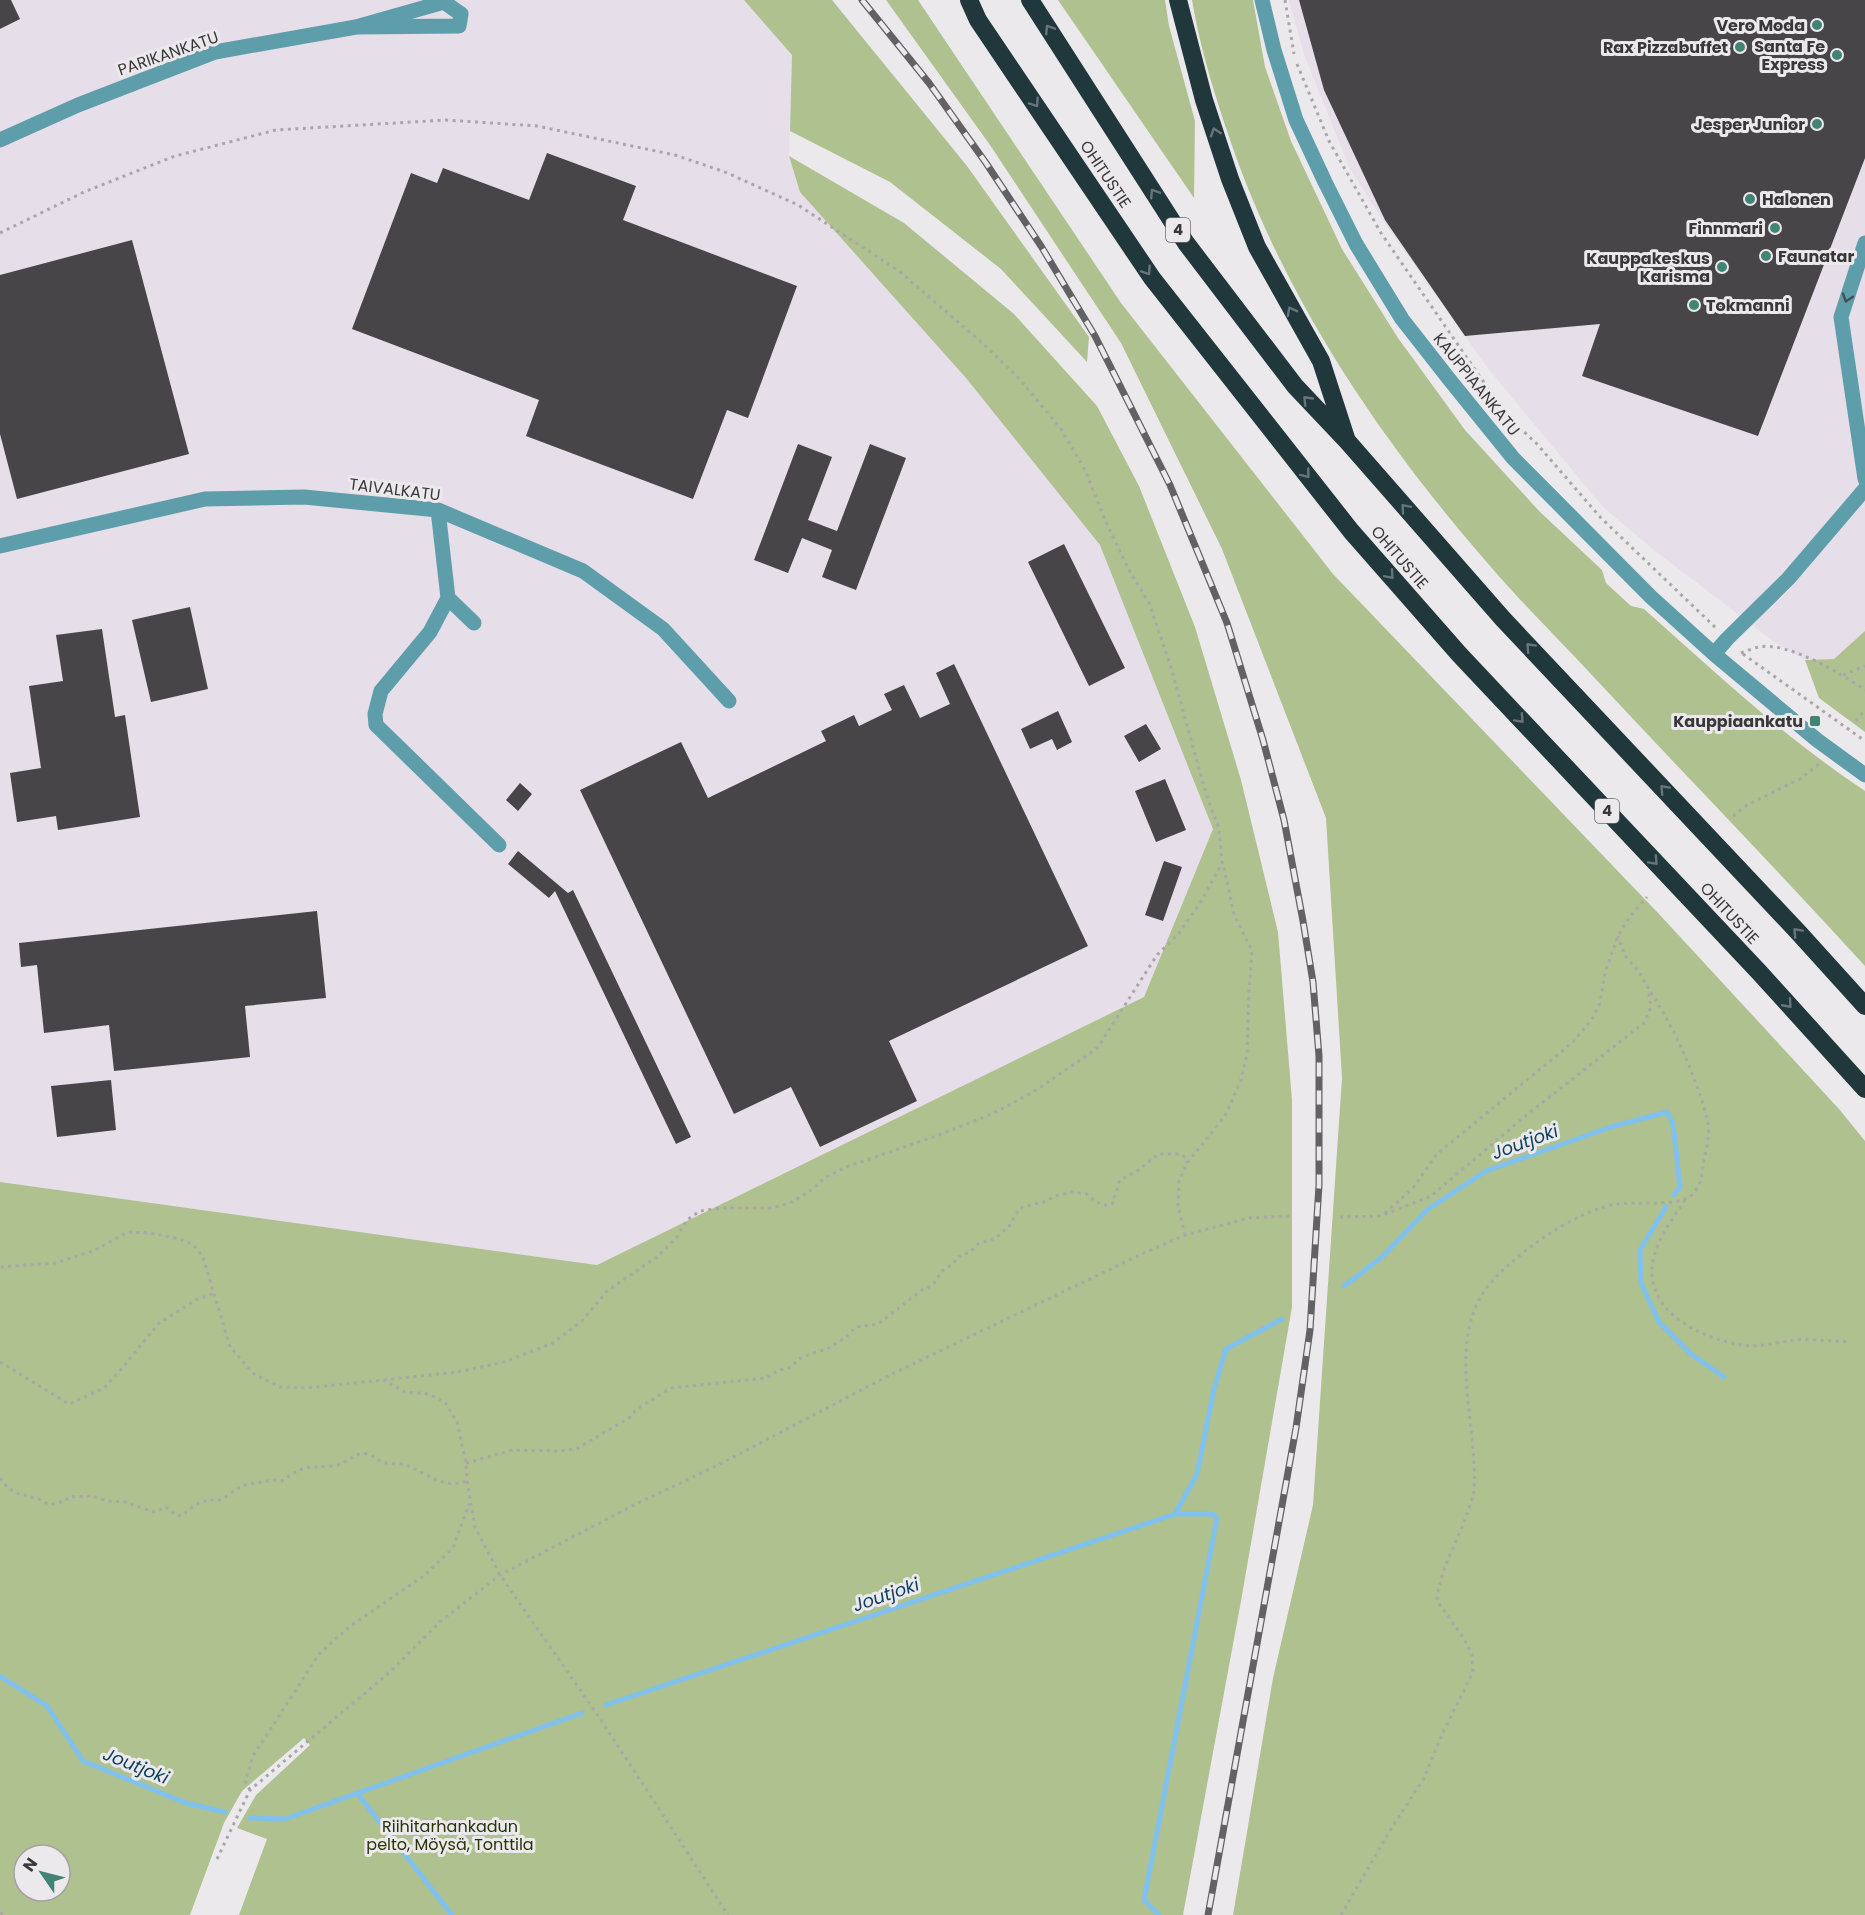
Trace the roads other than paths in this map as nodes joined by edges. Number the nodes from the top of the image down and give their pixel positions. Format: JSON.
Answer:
{"nodes":[{"id":1,"x":956,"y":0,"type":"edge"},
{"id":2,"x":969,"y":0,"type":"edge"},
{"id":3,"x":1030,"y":0,"type":"edge"},
{"id":4,"x":1178,"y":0,"type":"edge"},
{"id":5,"x":1262,"y":0,"type":"edge"},
{"id":6,"x":978,"y":20,"type":"junction"},
{"id":7,"x":356,"y":27,"type":"junction"},
{"id":8,"x":0,"y":140,"type":"edge"},
{"id":9,"x":1865,"y":243,"type":"edge"},
{"id":10,"x":1348,"y":442,"type":"junction"},
{"id":11,"x":1865,"y":479,"type":"edge"},
{"id":12,"x":1865,"y":489,"type":"edge"},
{"id":13,"x":438,"y":510,"type":"junction"},
{"id":14,"x":0,"y":546,"type":"edge"},
{"id":15,"x":448,"y":598,"type":"junction"},
{"id":16,"x":474,"y":623,"type":"dead end"},
{"id":17,"x":1714,"y":654,"type":"junction"},
{"id":18,"x":729,"y":701,"type":"dead end"},
{"id":19,"x":1865,"y":775,"type":"edge"},
{"id":20,"x":499,"y":845,"type":"dead end"},
{"id":21,"x":1865,"y":1006,"type":"edge"},
{"id":22,"x":1865,"y":1089,"type":"edge"}],
"edges":[{"from":1,"to":6,"type":"highway"},
{"from":2,"to":6,"type":"highway","name":"OHITUSTIE","number":"4"},
{"from":10,"to":3,"type":"highway","name":"OHITUSTIE","number":"4","one_way":true},
{"from":10,"to":4,"type":"highway","one_way":true},
{"from":5,"to":17,"type":"street","name":"KAUPPIAANKATU"},
{"from":6,"to":22,"type":"highway","name":"OHITUSTIE","number":"4","one_way":true},
{"from":7,"to":7,"type":"street","name":"PARIKANKATU"},
{"from":7,"to":8,"type":"street","name":"PARIKANKATU"},
{"from":9,"to":11,"type":"street","one_way":true},
{"from":21,"to":10,"type":"highway","name":"OHITUSTIE","number":"4","one_way":true},
{"from":12,"to":17,"type":"street"},
{"from":13,"to":14,"type":"street","name":"TAIVALKATU"},
{"from":13,"to":15,"type":"street"},
{"from":13,"to":18,"type":"street","name":"TAIVALKATU"},
{"from":15,"to":16,"type":"street"},
{"from":15,"to":20,"type":"street"},
{"from":17,"to":19,"type":"street","name":"KAUPPIAANKATU"}]}
